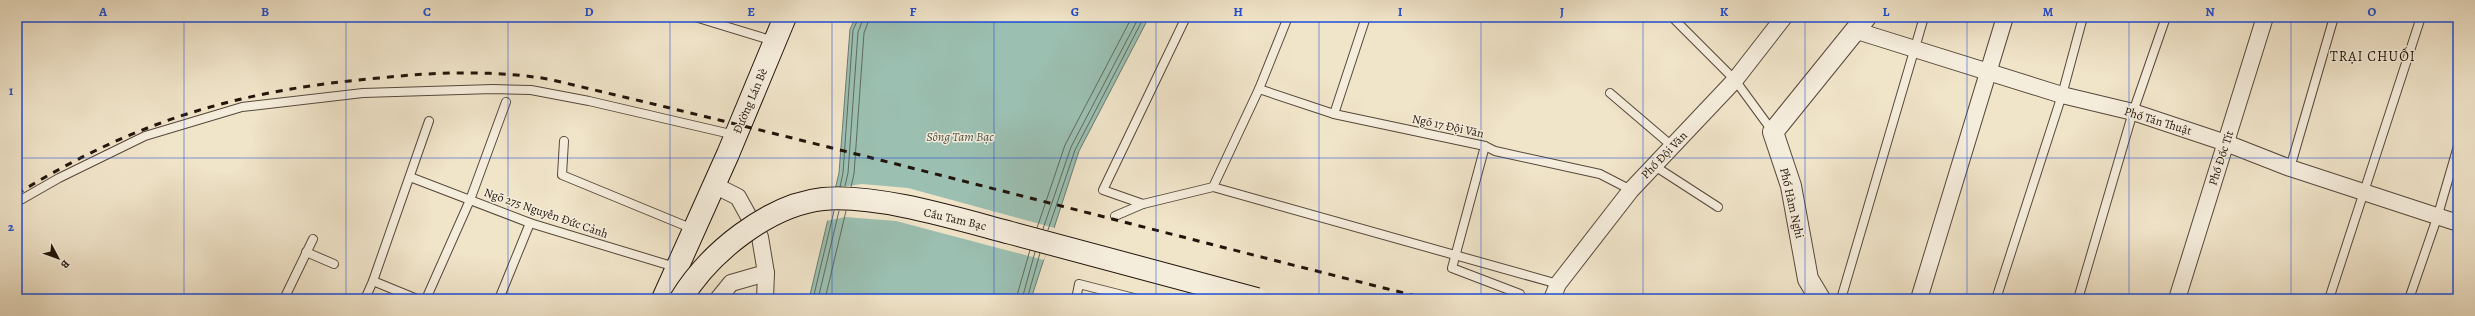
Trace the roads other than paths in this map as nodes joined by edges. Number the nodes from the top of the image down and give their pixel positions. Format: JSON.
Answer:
{"nodes":[{"id":1,"x":695,"y":17,"type":"edge"},
{"id":2,"x":785,"y":17,"type":"edge"},
{"id":3,"x":1186,"y":17,"type":"edge"},
{"id":4,"x":1288,"y":17,"type":"edge"},
{"id":5,"x":1366,"y":17,"type":"edge"},
{"id":6,"x":1672,"y":17,"type":"edge"},
{"id":7,"x":1784,"y":17,"type":"edge"},
{"id":8,"x":1924,"y":17,"type":"edge"},
{"id":9,"x":2005,"y":17,"type":"edge"},
{"id":10,"x":2083,"y":17,"type":"edge"},
{"id":11,"x":2166,"y":17,"type":"edge"},
{"id":12,"x":2265,"y":17,"type":"edge"},
{"id":13,"x":2334,"y":17,"type":"edge"},
{"id":14,"x":2421,"y":17,"type":"edge"},
{"id":15,"x":1860,"y":24,"type":"edge"},
{"id":16,"x":775,"y":41,"type":"junction"},
{"id":17,"x":1914,"y":50,"type":"junction"},
{"id":18,"x":1990,"y":72,"type":"junction"},
{"id":19,"x":1735,"y":80,"type":"junction"},
{"id":20,"x":1259,"y":89,"type":"junction"},
{"id":21,"x":1610,"y":93,"type":"dead end"},
{"id":22,"x":2062,"y":95,"type":"junction"},
{"id":23,"x":506,"y":102,"type":"dead end"},
{"id":24,"x":2133,"y":112,"type":"junction"},
{"id":25,"x":1334,"y":114,"type":"junction"},
{"id":26,"x":429,"y":121,"type":"dead end"},
{"id":27,"x":1773,"y":132,"type":"junction"},
{"id":28,"x":736,"y":136,"type":"junction"},
{"id":29,"x":564,"y":141,"type":"dead end"},
{"id":30,"x":2226,"y":143,"type":"junction"},
{"id":31,"x":1485,"y":146,"type":"junction"},
{"id":32,"x":1672,"y":146,"type":"junction"},
{"id":33,"x":2458,"y":146,"type":"edge"},
{"id":34,"x":1654,"y":166,"type":"junction"},
{"id":35,"x":2290,"y":168,"type":"junction"},
{"id":36,"x":410,"y":177,"type":"junction"},
{"id":37,"x":714,"y":185,"type":"junction"},
{"id":38,"x":1213,"y":187,"type":"junction"},
{"id":39,"x":1631,"y":190,"type":"junction"},
{"id":40,"x":2364,"y":192,"type":"junction"},
{"id":41,"x":470,"y":200,"type":"junction"},
{"id":42,"x":17,"y":202,"type":"edge"},
{"id":43,"x":1143,"y":204,"type":"junction"},
{"id":44,"x":1718,"y":207,"type":"dead end"},
{"id":45,"x":1115,"y":216,"type":"dead end"},
{"id":46,"x":2437,"y":218,"type":"junction"},
{"id":47,"x":530,"y":222,"type":"junction"},
{"id":48,"x":2458,"y":223,"type":"edge"},
{"id":49,"x":694,"y":229,"type":"junction"},
{"id":50,"x":312,"y":239,"type":"dead end"},
{"id":51,"x":306,"y":252,"type":"junction"},
{"id":52,"x":1456,"y":255,"type":"junction"},
{"id":53,"x":334,"y":264,"type":"dead end"},
{"id":54,"x":675,"y":267,"type":"junction"},
{"id":55,"x":766,"y":273,"type":"junction"},
{"id":56,"x":373,"y":281,"type":"junction"},
{"id":57,"x":1558,"y":284,"type":"junction"},
{"id":58,"x":1520,"y":294,"type":"dead end"},
{"id":59,"x":284,"y":299,"type":"edge"},
{"id":60,"x":365,"y":299,"type":"edge"},
{"id":61,"x":417,"y":299,"type":"edge"},
{"id":62,"x":426,"y":299,"type":"edge"},
{"id":63,"x":499,"y":299,"type":"edge"},
{"id":64,"x":663,"y":299,"type":"edge"},
{"id":65,"x":681,"y":299,"type":"edge"},
{"id":66,"x":718,"y":299,"type":"edge"},
{"id":67,"x":765,"y":299,"type":"edge"},
{"id":68,"x":1076,"y":299,"type":"edge"},
{"id":69,"x":1138,"y":299,"type":"edge"},
{"id":70,"x":1257,"y":299,"type":"edge"},
{"id":71,"x":1552,"y":299,"type":"edge"},
{"id":72,"x":1820,"y":299,"type":"edge"},
{"id":73,"x":1841,"y":299,"type":"edge"},
{"id":74,"x":1919,"y":299,"type":"edge"},
{"id":75,"x":1996,"y":299,"type":"edge"},
{"id":76,"x":2078,"y":299,"type":"edge"},
{"id":77,"x":2177,"y":299,"type":"edge"},
{"id":78,"x":2329,"y":299,"type":"edge"},
{"id":79,"x":2409,"y":299,"type":"edge"}],
"edges":[{"from":1,"to":16,"type":"lane"},
{"from":2,"to":16,"type":"main road","name":"Đường Lán Bè"},
{"from":3,"to":43,"type":"lane"},
{"from":4,"to":20,"type":"lane"},
{"from":5,"to":25,"type":"lane"},
{"from":6,"to":19,"type":"lane"},
{"from":7,"to":19,"type":"street","name":"Phố Đội Văn"},
{"from":8,"to":17,"type":"lane"},
{"from":9,"to":18,"type":"street"},
{"from":10,"to":22,"type":"lane"},
{"from":11,"to":24,"type":"lane"},
{"from":12,"to":30,"type":"street","name":"Phố Đốc Tít"},
{"from":13,"to":35,"type":"lane"},
{"from":14,"to":40,"type":"lane"},
{"from":15,"to":17,"type":"street","name":"Phố Tán Thuật"},
{"from":15,"to":27,"type":"street"},
{"from":16,"to":28,"type":"main road","name":"Đường Lán Bè"},
{"from":17,"to":18,"type":"street","name":"Phố Tán Thuật"},
{"from":17,"to":73,"type":"lane"},
{"from":18,"to":22,"type":"street","name":"Phố Tán Thuật"},
{"from":18,"to":74,"type":"street"},
{"from":19,"to":27,"type":"lane"},
{"from":19,"to":32,"type":"street","name":"Phố Đội Văn"},
{"from":20,"to":25,"type":"lane","name":"Ngõ 17 Đội Văn"},
{"from":20,"to":38,"type":"lane"},
{"from":21,"to":32,"type":"lane"},
{"from":22,"to":24,"type":"street","name":"Phố Tán Thuật"},
{"from":22,"to":75,"type":"lane"},
{"from":23,"to":41,"type":"lane"},
{"from":24,"to":30,"type":"street","name":"Phố Tán Thuật"},
{"from":24,"to":76,"type":"lane"},
{"from":25,"to":31,"type":"lane","name":"Ngõ 17 Đội Văn"},
{"from":26,"to":36,"type":"lane"},
{"from":27,"to":72,"type":"street","name":"Phố Hàm Nghi"},
{"from":28,"to":37,"type":"main road","name":"Đường Lán Bè"},
{"from":28,"to":42,"type":"lane"},
{"from":29,"to":49,"type":"lane"},
{"from":30,"to":35,"type":"street","name":"Phố Tán Thuật"},
{"from":30,"to":77,"type":"street","name":"Phố Đốc Tít"},
{"from":31,"to":39,"type":"lane","name":"Ngõ 17 Đội Văn"},
{"from":31,"to":52,"type":"lane"},
{"from":32,"to":34,"type":"street","name":"Phố Đội Văn"},
{"from":33,"to":46,"type":"lane"},
{"from":34,"to":39,"type":"street","name":"Phố Đội Văn"},
{"from":34,"to":44,"type":"lane"},
{"from":35,"to":40,"type":"street","name":"Phố Tán Thuật"},
{"from":36,"to":41,"type":"lane","name":"Ngõ 275 Nguyễn Đức Cảnh"},
{"from":36,"to":56,"type":"lane"},
{"from":37,"to":49,"type":"main road","name":"Đường Lán Bè"},
{"from":37,"to":55,"type":"street"},
{"from":38,"to":43,"type":"lane"},
{"from":38,"to":52,"type":"lane"},
{"from":39,"to":57,"type":"street","name":"Phố Đội Văn"},
{"from":40,"to":46,"type":"street","name":"Phố Tán Thuật"},
{"from":40,"to":78,"type":"lane"},
{"from":41,"to":47,"type":"lane","name":"Ngõ 275 Nguyễn Đức Cảnh"},
{"from":41,"to":62,"type":"lane"},
{"from":43,"to":45,"type":"lane"},
{"from":46,"to":48,"type":"street","name":"Phố Tán Thuật"},
{"from":46,"to":79,"type":"lane"},
{"from":47,"to":54,"type":"lane","name":"Ngõ 275 Nguyễn Đức Cảnh"},
{"from":47,"to":63,"type":"lane"},
{"from":49,"to":54,"type":"main road","name":"Đường Lán Bè"},
{"from":50,"to":51,"type":"lane"},
{"from":51,"to":53,"type":"lane"},
{"from":51,"to":59,"type":"lane"},
{"from":52,"to":57,"type":"lane"},
{"from":52,"to":58,"type":"lane"},
{"from":54,"to":64,"type":"main road","name":"Đường Lán Bè"},
{"from":55,"to":66,"type":"street"},
{"from":55,"to":67,"type":"street"},
{"from":56,"to":60,"type":"lane"},
{"from":56,"to":61,"type":"lane"},
{"from":57,"to":71,"type":"street","name":"Phố Đội Văn"},
{"from":65,"to":70,"type":"main road","name":"Cầu Tam Bạc","bridge":true},
{"from":68,"to":69,"type":"lane"}]}
